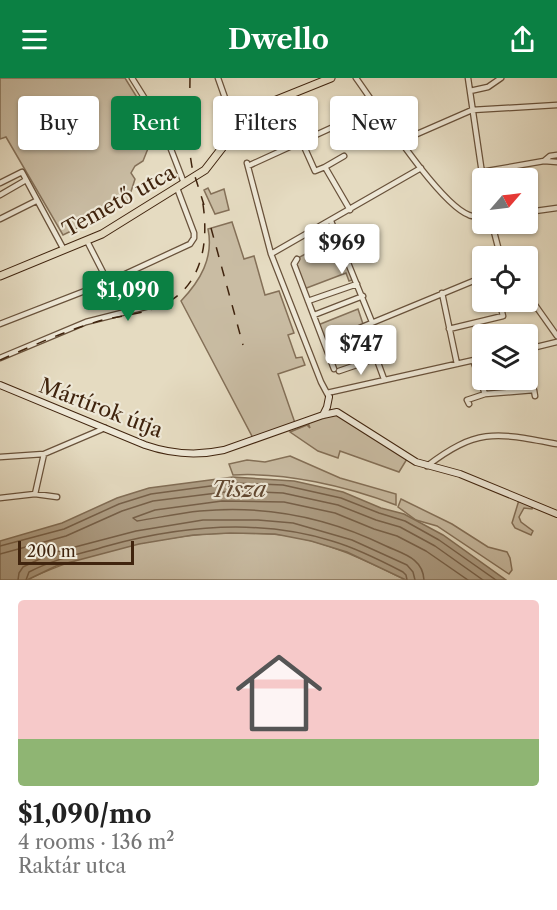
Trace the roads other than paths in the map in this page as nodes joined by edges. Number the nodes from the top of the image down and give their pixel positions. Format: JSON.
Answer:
{"nodes":[{"id":1,"x":132,"y":78,"type":"edge"},
{"id":2,"x":218,"y":78,"type":"edge"},
{"id":3,"x":331,"y":78,"type":"edge"},
{"id":4,"x":356,"y":78,"type":"edge"},
{"id":5,"x":468,"y":78,"type":"edge"},
{"id":6,"x":501,"y":78,"type":"edge"},
{"id":7,"x":320,"y":80,"type":"edge"},
{"id":8,"x":470,"y":91,"type":"junction"},
{"id":9,"x":224,"y":96,"type":"edge"},
{"id":10,"x":283,"y":96,"type":"edge"},
{"id":11,"x":368,"y":96,"type":"edge"},
{"id":12,"x":557,"y":105,"type":"edge"},
{"id":13,"x":472,"y":110,"type":"junction"},
{"id":14,"x":418,"y":134,"type":"edge"},
{"id":15,"x":220,"y":150,"type":"edge"},
{"id":16,"x":282,"y":150,"type":"edge"},
{"id":17,"x":306,"y":150,"type":"edge"},
{"id":18,"x":408,"y":150,"type":"edge"},
{"id":19,"x":557,"y":155,"type":"edge"},
{"id":20,"x":344,"y":156,"type":"dead end"},
{"id":21,"x":544,"y":161,"type":"junction"},
{"id":22,"x":557,"y":162,"type":"edge"},
{"id":23,"x":325,"y":167,"type":"junction"},
{"id":24,"x":421,"y":168,"type":"junction"},
{"id":25,"x":480,"y":168,"type":"edge"},
{"id":26,"x":504,"y":168,"type":"edge"},
{"id":27,"x":26,"y":180,"type":"junction"},
{"id":28,"x":0,"y":183,"type":"edge"},
{"id":29,"x":184,"y":183,"type":"junction"},
{"id":30,"x":177,"y":188,"type":"junction"},
{"id":31,"x":0,"y":195,"type":"edge"},
{"id":32,"x":36,"y":201,"type":"junction"},
{"id":33,"x":557,"y":208,"type":"edge"},
{"id":34,"x":350,"y":210,"type":"junction"},
{"id":35,"x":538,"y":211,"type":"edge"},
{"id":36,"x":472,"y":216,"type":"edge"},
{"id":37,"x":0,"y":219,"type":"edge"},
{"id":38,"x":331,"y":221,"type":"junction"},
{"id":39,"x":87,"y":241,"type":"junction"},
{"id":40,"x":64,"y":250,"type":"junction"},
{"id":41,"x":271,"y":254,"type":"junction"},
{"id":42,"x":297,"y":259,"type":"dead end"},
{"id":43,"x":0,"y":276,"type":"edge"},
{"id":44,"x":472,"y":281,"type":"edge"},
{"id":45,"x":108,"y":282,"type":"junction"},
{"id":46,"x":357,"y":284,"type":"junction"},
{"id":47,"x":442,"y":293,"type":"junction"},
{"id":48,"x":363,"y":296,"type":"junction"},
{"id":49,"x":308,"y":301,"type":"junction"},
{"id":50,"x":165,"y":302,"type":"dead end"},
{"id":51,"x":538,"y":309,"type":"edge"},
{"id":52,"x":502,"y":312,"type":"edge"},
{"id":53,"x":314,"y":315,"type":"junction"},
{"id":54,"x":372,"y":322,"type":"junction"},
{"id":55,"x":0,"y":324,"type":"edge"},
{"id":56,"x":449,"y":329,"type":"junction"},
{"id":57,"x":557,"y":336,"type":"edge"},
{"id":58,"x":328,"y":341,"type":"dead end"},
{"id":59,"x":557,"y":342,"type":"edge"},
{"id":60,"x":538,"y":347,"type":"edge"},
{"id":61,"x":0,"y":358,"type":"edge"},
{"id":62,"x":377,"y":358,"type":"junction"},
{"id":63,"x":334,"y":359,"type":"dead end"},
{"id":64,"x":472,"y":360,"type":"edge"},
{"id":65,"x":457,"y":364,"type":"junction"},
{"id":66,"x":384,"y":379,"type":"junction"},
{"id":67,"x":0,"y":385,"type":"edge"},
{"id":68,"x":484,"y":390,"type":"edge"},
{"id":69,"x":485,"y":394,"type":"junction"},
{"id":70,"x":328,"y":395,"type":"junction"},
{"id":71,"x":535,"y":396,"type":"dead end"},
{"id":72,"x":469,"y":404,"type":"dead end"},
{"id":73,"x":337,"y":412,"type":"junction"},
{"id":74,"x":323,"y":415,"type":"junction"},
{"id":75,"x":105,"y":428,"type":"junction"},
{"id":76,"x":557,"y":444,"type":"edge"},
{"id":77,"x":44,"y":454,"type":"junction"},
{"id":78,"x":0,"y":458,"type":"edge"},
{"id":79,"x":427,"y":466,"type":"junction"},
{"id":80,"x":35,"y":494,"type":"junction"},
{"id":81,"x":57,"y":497,"type":"dead end"},
{"id":82,"x":0,"y":498,"type":"edge"},
{"id":83,"x":557,"y":514,"type":"edge"}],
"edges":[{"from":1,"to":29,"type":"street"},
{"from":2,"to":9,"type":"street"},
{"from":3,"to":7,"type":"main road","name":"Temető utca"},
{"from":4,"to":11,"type":"street"},
{"from":5,"to":8,"type":"street"},
{"from":6,"to":8,"type":"street"},
{"from":7,"to":10,"type":"main road","name":"Temető utca"},
{"from":8,"to":13,"type":"street"},
{"from":12,"to":13,"type":"street"},
{"from":13,"to":14,"type":"street"},
{"from":13,"to":25,"type":"street"},
{"from":15,"to":29,"type":"main road","name":"Temető utca"},
{"from":16,"to":41,"type":"street"},
{"from":17,"to":23,"type":"street"},
{"from":18,"to":24,"type":"street"},
{"from":19,"to":21,"type":"street"},
{"from":20,"to":23,"type":"street"},
{"from":21,"to":22,"type":"street"},
{"from":21,"to":26,"type":"street"},
{"from":23,"to":34,"type":"street"},
{"from":24,"to":34,"type":"street"},
{"from":24,"to":36,"type":"street"},
{"from":27,"to":28,"type":"street"},
{"from":27,"to":31,"type":"street"},
{"from":27,"to":32,"type":"street"},
{"from":29,"to":30,"type":"main road","name":"Temető utca"},
{"from":30,"to":39,"type":"main road","name":"Temető utca"},
{"from":30,"to":45,"type":"street"},
{"from":32,"to":37,"type":"street"},
{"from":32,"to":40,"type":"street"},
{"from":33,"to":35,"type":"street"},
{"from":34,"to":38,"type":"street"},
{"from":38,"to":41,"type":"street"},
{"from":38,"to":46,"type":"street"},
{"from":39,"to":40,"type":"main road","name":"Temető utca"},
{"from":39,"to":45,"type":"street"},
{"from":40,"to":43,"type":"main road","name":"Temető utca"},
{"from":41,"to":70,"type":"street"},
{"from":42,"to":49,"type":"street"},
{"from":44,"to":47,"type":"street"},
{"from":45,"to":55,"type":"street"},
{"from":46,"to":48,"type":"street"},
{"from":46,"to":49,"type":"street"},
{"from":47,"to":54,"type":"street"},
{"from":47,"to":56,"type":"street"},
{"from":48,"to":53,"type":"street"},
{"from":48,"to":54,"type":"street"},
{"from":49,"to":53,"type":"street"},
{"from":50,"to":61,"type":"street"},
{"from":51,"to":57,"type":"street"},
{"from":52,"to":56,"type":"street"},
{"from":53,"to":62,"type":"street"},
{"from":54,"to":58,"type":"street"},
{"from":56,"to":65,"type":"street"},
{"from":59,"to":60,"type":"street"},
{"from":62,"to":63,"type":"street"},
{"from":62,"to":66,"type":"street"},
{"from":64,"to":65,"type":"street"},
{"from":65,"to":66,"type":"street"},
{"from":66,"to":70,"type":"street"},
{"from":67,"to":75,"type":"street","name":"Mártírok útja"},
{"from":68,"to":69,"type":"street"},
{"from":69,"to":71,"type":"street"},
{"from":69,"to":72,"type":"street"},
{"from":70,"to":73,"type":"street"},
{"from":70,"to":74,"type":"street"},
{"from":73,"to":74,"type":"street","name":"Mártírok útja"},
{"from":73,"to":79,"type":"street"},
{"from":74,"to":75,"type":"street","name":"Mártírok útja"},
{"from":75,"to":77,"type":"street"},
{"from":76,"to":79,"type":"street"},
{"from":77,"to":78,"type":"street"},
{"from":77,"to":80,"type":"street"},
{"from":79,"to":83,"type":"street"},
{"from":80,"to":81,"type":"street"},
{"from":80,"to":82,"type":"street"}]}
